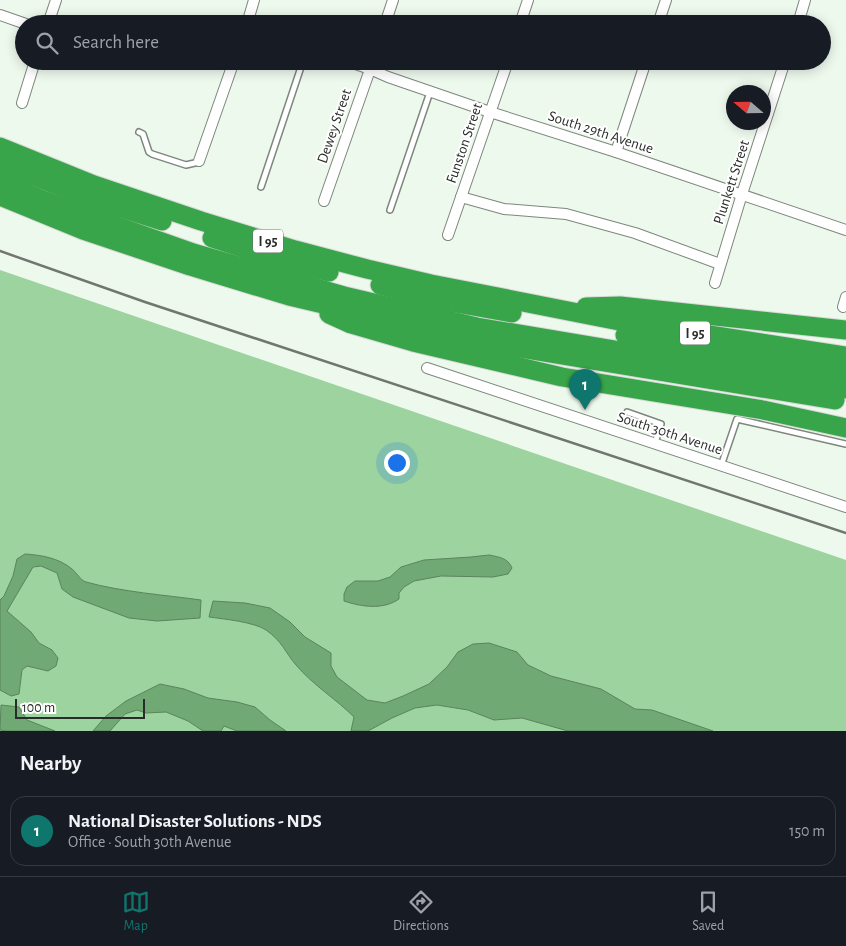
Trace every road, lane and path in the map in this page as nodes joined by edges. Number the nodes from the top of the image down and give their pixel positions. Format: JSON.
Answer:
{"nodes":[{"id":1,"x":56,"y":0,"type":"edge"},
{"id":2,"x":254,"y":0,"type":"edge"},
{"id":3,"x":393,"y":0,"type":"edge"},
{"id":4,"x":528,"y":0,"type":"edge"},
{"id":5,"x":666,"y":0,"type":"edge"},
{"id":6,"x":806,"y":0,"type":"edge"},
{"id":7,"x":0,"y":15,"type":"edge"},
{"id":8,"x":51,"y":15,"type":"edge"},
{"id":9,"x":249,"y":15,"type":"edge"},
{"id":10,"x":388,"y":15,"type":"edge"},
{"id":11,"x":523,"y":15,"type":"edge"},
{"id":12,"x":661,"y":15,"type":"edge"},
{"id":13,"x":801,"y":15,"type":"edge"},
{"id":14,"x":15,"y":20,"type":"edge"},
{"id":15,"x":32,"y":70,"type":"edge"},
{"id":16,"x":231,"y":70,"type":"edge"},
{"id":17,"x":300,"y":70,"type":"edge"},
{"id":18,"x":369,"y":70,"type":"edge"},
{"id":19,"x":378,"y":70,"type":"edge"},
{"id":20,"x":505,"y":70,"type":"edge"},
{"id":21,"x":643,"y":70,"type":"edge"},
{"id":22,"x":782,"y":70,"type":"edge"},
{"id":23,"x":430,"y":92,"type":"junction"},
{"id":24,"x":22,"y":103,"type":"dead end"},
{"id":25,"x":490,"y":112,"type":"junction"},
{"id":26,"x":139,"y":132,"type":"dead end"},
{"id":27,"x":0,"y":147,"type":"edge"},
{"id":28,"x":616,"y":152,"type":"junction"},
{"id":29,"x":200,"y":162,"type":"joint"},
{"id":30,"x":0,"y":163,"type":"edge"},
{"id":31,"x":0,"y":182,"type":"edge"},
{"id":32,"x":261,"y":187,"type":"dead end"},
{"id":33,"x":742,"y":194,"type":"junction"},
{"id":34,"x":0,"y":196,"type":"edge"},
{"id":35,"x":461,"y":197,"type":"junction"},
{"id":36,"x":324,"y":201,"type":"dead end"},
{"id":37,"x":390,"y":210,"type":"dead end"},
{"id":38,"x":846,"y":230,"type":"edge"},
{"id":39,"x":448,"y":235,"type":"dead end"},
{"id":40,"x":720,"y":264,"type":"junction"},
{"id":41,"x":715,"y":283,"type":"dead end"},
{"id":42,"x":289,"y":296,"type":"junction"},
{"id":43,"x":544,"y":307,"type":"junction"},
{"id":44,"x":846,"y":330,"type":"edge"},
{"id":45,"x":846,"y":356,"type":"edge"},
{"id":46,"x":427,"y":368,"type":"dead end"},
{"id":47,"x":846,"y":371,"type":"edge"},
{"id":48,"x":846,"y":389,"type":"edge"},
{"id":49,"x":846,"y":402,"type":"edge"},
{"id":50,"x":627,"y":412,"type":"dead end"},
{"id":51,"x":846,"y":428,"type":"edge"},
{"id":52,"x":655,"y":444,"type":"junction"},
{"id":53,"x":846,"y":444,"type":"edge"},
{"id":54,"x":721,"y":466,"type":"junction"},
{"id":55,"x":846,"y":507,"type":"edge"}],
"edges":[{"from":1,"to":8,"type":"street"},
{"from":2,"to":9,"type":"street"},
{"from":3,"to":10,"type":"street"},
{"from":4,"to":11,"type":"street"},
{"from":5,"to":12,"type":"street"},
{"from":6,"to":13,"type":"street"},
{"from":7,"to":14,"type":"street"},
{"from":15,"to":24,"type":"street"},
{"from":16,"to":29,"type":"street"},
{"from":17,"to":32,"type":"lane"},
{"from":18,"to":36,"type":"street","name":"Dewey Street"},
{"from":19,"to":23,"type":"street","name":"South 29th Avenue"},
{"from":20,"to":25,"type":"street","name":"Funston Street"},
{"from":21,"to":28,"type":"street"},
{"from":22,"to":33,"type":"street","name":"Plunkett Street"},
{"from":23,"to":25,"type":"street","name":"South 29th Avenue"},
{"from":23,"to":37,"type":"lane"},
{"from":25,"to":28,"type":"street","name":"South 29th Avenue"},
{"from":25,"to":35,"type":"street","name":"Funston Street"},
{"from":26,"to":29,"type":"lane"},
{"from":27,"to":43,"type":"highway","number":"I 95"},
{"from":28,"to":33,"type":"street","name":"South 29th Avenue"},
{"from":30,"to":47,"type":"highway"},
{"from":31,"to":48,"type":"highway"},
{"from":33,"to":38,"type":"street","name":"South 29th Avenue"},
{"from":33,"to":40,"type":"street","name":"Plunkett Street"},
{"from":34,"to":42,"type":"highway"},
{"from":35,"to":39,"type":"street","name":"Funston Street"},
{"from":35,"to":40,"type":"street"},
{"from":40,"to":41,"type":"street","name":"Plunkett Street"},
{"from":42,"to":49,"type":"highway"},
{"from":42,"to":51,"type":"highway"},
{"from":43,"to":44,"type":"highway"},
{"from":43,"to":45,"type":"highway","number":"I 95"},
{"from":46,"to":52,"type":"street","name":"South 30th Avenue"},
{"from":50,"to":52,"type":"lane"},
{"from":52,"to":54,"type":"street","name":"South 30th Avenue"},
{"from":53,"to":54,"type":"lane"},
{"from":54,"to":55,"type":"street","name":"South 30th Avenue"}]}
